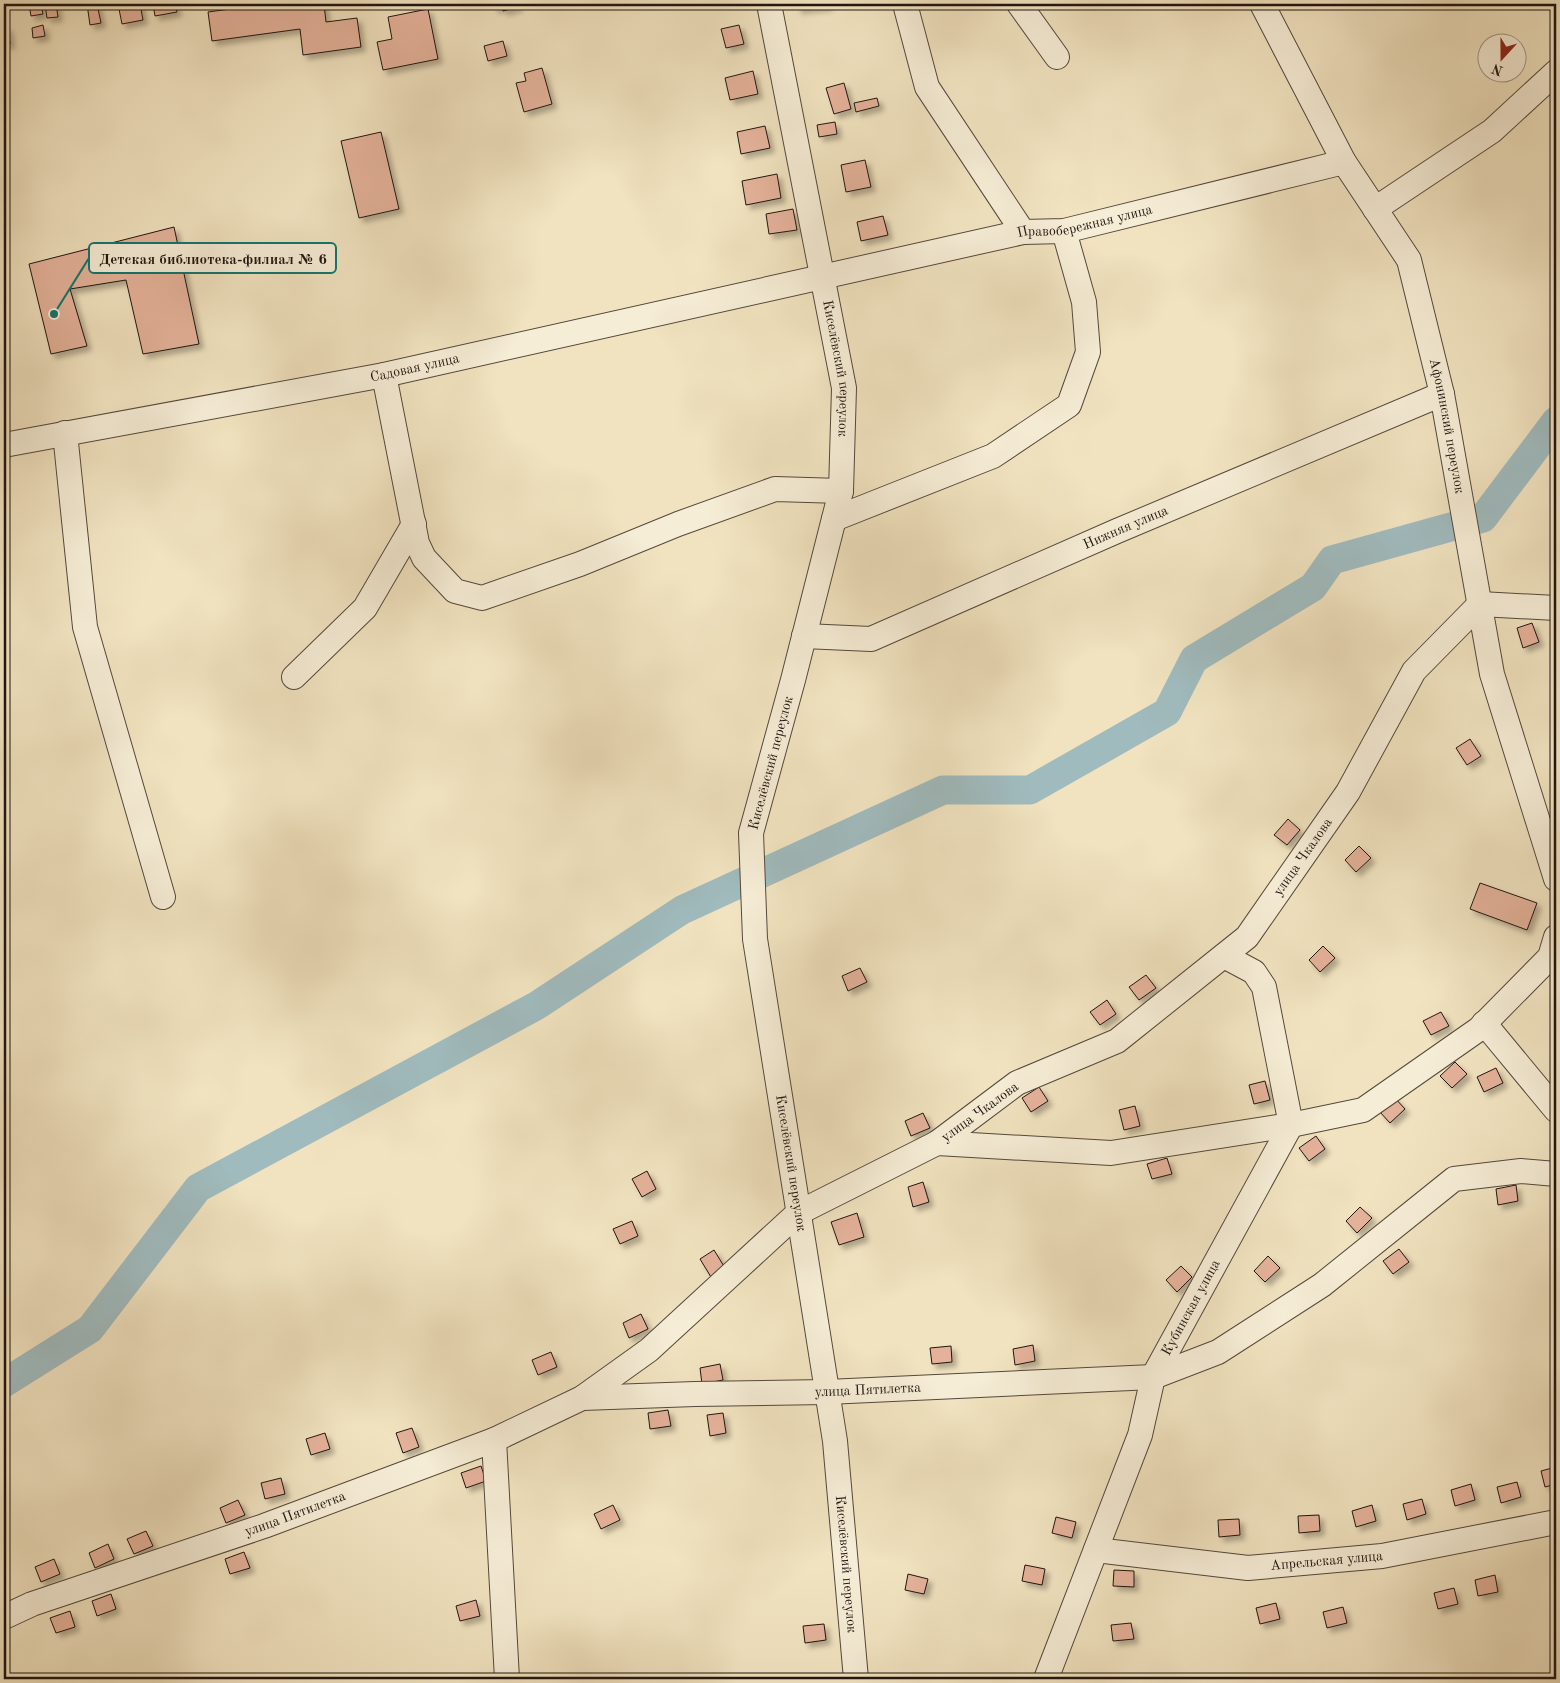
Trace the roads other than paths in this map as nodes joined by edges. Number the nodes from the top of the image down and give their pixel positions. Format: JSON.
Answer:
{"nodes":[{"id":1,"x":770,"y":4,"type":"edge"},
{"id":2,"x":905,"y":4,"type":"edge"},
{"id":3,"x":1019,"y":4,"type":"edge"},
{"id":4,"x":1262,"y":4,"type":"edge"},
{"id":5,"x":1057,"y":57,"type":"dead end"},
{"id":6,"x":1556,"y":72,"type":"edge"},
{"id":7,"x":1344,"y":162,"type":"junction"},
{"id":8,"x":1375,"y":209,"type":"junction"},
{"id":9,"x":1064,"y":231,"type":"junction"},
{"id":10,"x":1023,"y":232,"type":"junction"},
{"id":11,"x":823,"y":276,"type":"junction"},
{"id":12,"x":384,"y":374,"type":"junction"},
{"id":13,"x":1442,"y":394,"type":"junction"},
{"id":14,"x":65,"y":433,"type":"junction"},
{"id":15,"x":4,"y":444,"type":"edge"},
{"id":16,"x":841,"y":491,"type":"junction"},
{"id":17,"x":834,"y":519,"type":"junction"},
{"id":18,"x":414,"y":524,"type":"junction"},
{"id":19,"x":1478,"y":593,"type":"junction"},
{"id":20,"x":1556,"y":608,"type":"edge"},
{"id":21,"x":804,"y":636,"type":"junction"},
{"id":22,"x":294,"y":677,"type":"dead end"},
{"id":23,"x":1552,"y":850,"type":"edge"},
{"id":24,"x":1556,"y":880,"type":"edge"},
{"id":25,"x":163,"y":897,"type":"dead end"},
{"id":26,"x":1556,"y":937,"type":"edge"},
{"id":27,"x":1224,"y":956,"type":"junction"},
{"id":28,"x":1484,"y":1023,"type":"junction"},
{"id":29,"x":1556,"y":1110,"type":"edge"},
{"id":30,"x":1291,"y":1125,"type":"junction"},
{"id":31,"x":936,"y":1142,"type":"junction"},
{"id":32,"x":1556,"y":1174,"type":"edge"},
{"id":33,"x":798,"y":1213,"type":"junction"},
{"id":34,"x":1153,"y":1377,"type":"junction"},
{"id":35,"x":827,"y":1392,"type":"junction"},
{"id":36,"x":582,"y":1398,"type":"junction"},
{"id":37,"x":494,"y":1440,"type":"junction"},
{"id":38,"x":1556,"y":1522,"type":"edge"},
{"id":39,"x":1096,"y":1550,"type":"junction"},
{"id":40,"x":4,"y":1617,"type":"edge"},
{"id":41,"x":507,"y":1679,"type":"edge"},
{"id":42,"x":856,"y":1679,"type":"edge"},
{"id":43,"x":1046,"y":1679,"type":"edge"}],
"edges":[{"from":1,"to":11,"type":"street","name":"Киселёвский переулок"},
{"from":2,"to":10,"type":"street"},
{"from":3,"to":5,"type":"street"},
{"from":4,"to":7,"type":"street","name":"Афонинский переулок"},
{"from":6,"to":8,"type":"street"},
{"from":7,"to":8,"type":"street","name":"Афонинский переулок"},
{"from":7,"to":9,"type":"street","name":"Правобережная улица"},
{"from":8,"to":13,"type":"street","name":"Афонинский переулок"},
{"from":9,"to":10,"type":"street","name":"Правобережная улица"},
{"from":9,"to":17,"type":"street"},
{"from":10,"to":11,"type":"street","name":"Правобережная улица"},
{"from":11,"to":12,"type":"street","name":"Садовая улица"},
{"from":11,"to":16,"type":"street","name":"Киселёвский переулок"},
{"from":12,"to":14,"type":"street","name":"Садовая улица"},
{"from":12,"to":18,"type":"street"},
{"from":13,"to":19,"type":"street","name":"Афонинский переулок"},
{"from":13,"to":21,"type":"street","name":"Нижняя улица"},
{"from":14,"to":15,"type":"street","name":"Садовая улица"},
{"from":14,"to":25,"type":"street"},
{"from":16,"to":17,"type":"street","name":"Киселёвский переулок"},
{"from":16,"to":18,"type":"street"},
{"from":17,"to":21,"type":"street","name":"Киселёвский переулок"},
{"from":18,"to":22,"type":"street"},
{"from":19,"to":20,"type":"street"},
{"from":19,"to":23,"type":"street","name":"Афонинский переулок"},
{"from":19,"to":27,"type":"street","name":"улица Чкалова"},
{"from":21,"to":33,"type":"street","name":"Киселёвский переулок"},
{"from":23,"to":24,"type":"street","name":"Афонинский переулок"},
{"from":26,"to":28,"type":"street","name":"улица Чкалова"},
{"from":27,"to":30,"type":"street"},
{"from":27,"to":31,"type":"street","name":"улица Чкалова"},
{"from":28,"to":29,"type":"street"},
{"from":28,"to":30,"type":"street","name":"улица Чкалова"},
{"from":30,"to":31,"type":"street","name":"улица Чкалова"},
{"from":30,"to":34,"type":"street","name":"Кубинская улица"},
{"from":31,"to":33,"type":"street","name":"улица Пятилетка"},
{"from":32,"to":34,"type":"street","name":"улица Пятилетка"},
{"from":33,"to":35,"type":"street","name":"Киселёвский переулок"},
{"from":33,"to":36,"type":"street","name":"улица Пятилетка"},
{"from":34,"to":35,"type":"street","name":"улица Пятилетка"},
{"from":34,"to":39,"type":"street","name":"Кубинская улица"},
{"from":35,"to":36,"type":"street","name":"улица Пятилетка"},
{"from":35,"to":42,"type":"street","name":"Киселёвский переулок"},
{"from":36,"to":37,"type":"street","name":"улица Пятилетка"},
{"from":37,"to":40,"type":"street","name":"улица Пятилетка"},
{"from":37,"to":41,"type":"street"},
{"from":38,"to":39,"type":"street","name":"Апрельская улица"},
{"from":39,"to":43,"type":"street","name":"Кубинская улица"}]}
